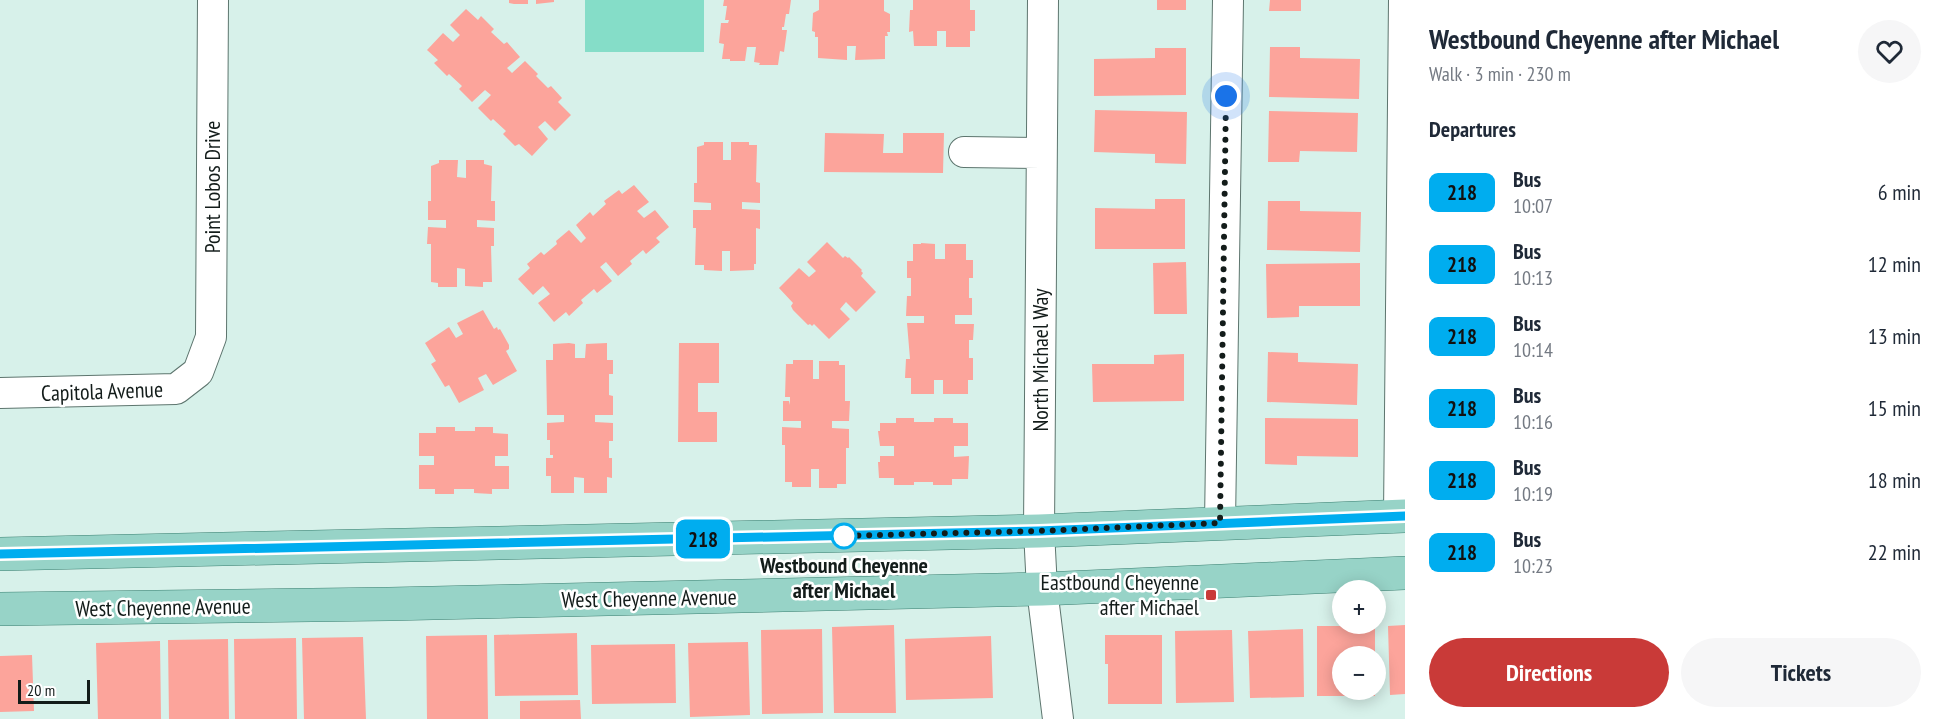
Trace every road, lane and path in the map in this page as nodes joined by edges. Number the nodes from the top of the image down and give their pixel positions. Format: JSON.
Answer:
{"nodes":[{"id":1,"x":213,"y":0,"type":"edge"},
{"id":2,"x":1043,"y":0,"type":"edge"},
{"id":3,"x":1228,"y":0,"type":"edge"},
{"id":4,"x":1404,"y":0,"type":"edge"},
{"id":5,"x":1404,"y":62,"type":"edge"},
{"id":6,"x":964,"y":152,"type":"dead end"},
{"id":7,"x":1041,"y":153,"type":"junction"},
{"id":8,"x":198,"y":372,"type":"joint"},
{"id":9,"x":0,"y":393,"type":"edge"},
{"id":10,"x":1402,"y":516,"type":"edge"},
{"id":11,"x":1220,"y":523,"type":"junction"},
{"id":12,"x":1039,"y":531,"type":"junction"},
{"id":13,"x":0,"y":554,"type":"edge"},
{"id":14,"x":1405,"y":573,"type":"edge"},
{"id":15,"x":1042,"y":589,"type":"junction"},
{"id":16,"x":0,"y":609,"type":"edge"},
{"id":17,"x":1058,"y":719,"type":"edge"}],
"edges":[{"from":1,"to":8,"type":"street","name":"Point Lobos Drive"},
{"from":2,"to":7,"type":"street","name":"North Michael Way"},
{"from":3,"to":11,"type":"street"},
{"from":4,"to":5,"type":"street"},
{"from":5,"to":10,"type":"street"},
{"from":6,"to":7,"type":"street"},
{"from":7,"to":12,"type":"street","name":"North Michael Way"},
{"from":8,"to":9,"type":"street","name":"Capitola Avenue"},
{"from":10,"to":11,"type":"main road"},
{"from":11,"to":12,"type":"main road"},
{"from":12,"to":13,"type":"main road"},
{"from":12,"to":15,"type":"street","name":"North Michael Way"},
{"from":14,"to":15,"type":"main road","name":"West Cheyenne Avenue"},
{"from":15,"to":16,"type":"main road","name":"West Cheyenne Avenue"},
{"from":15,"to":17,"type":"street","name":"North Michael Way"}]}
